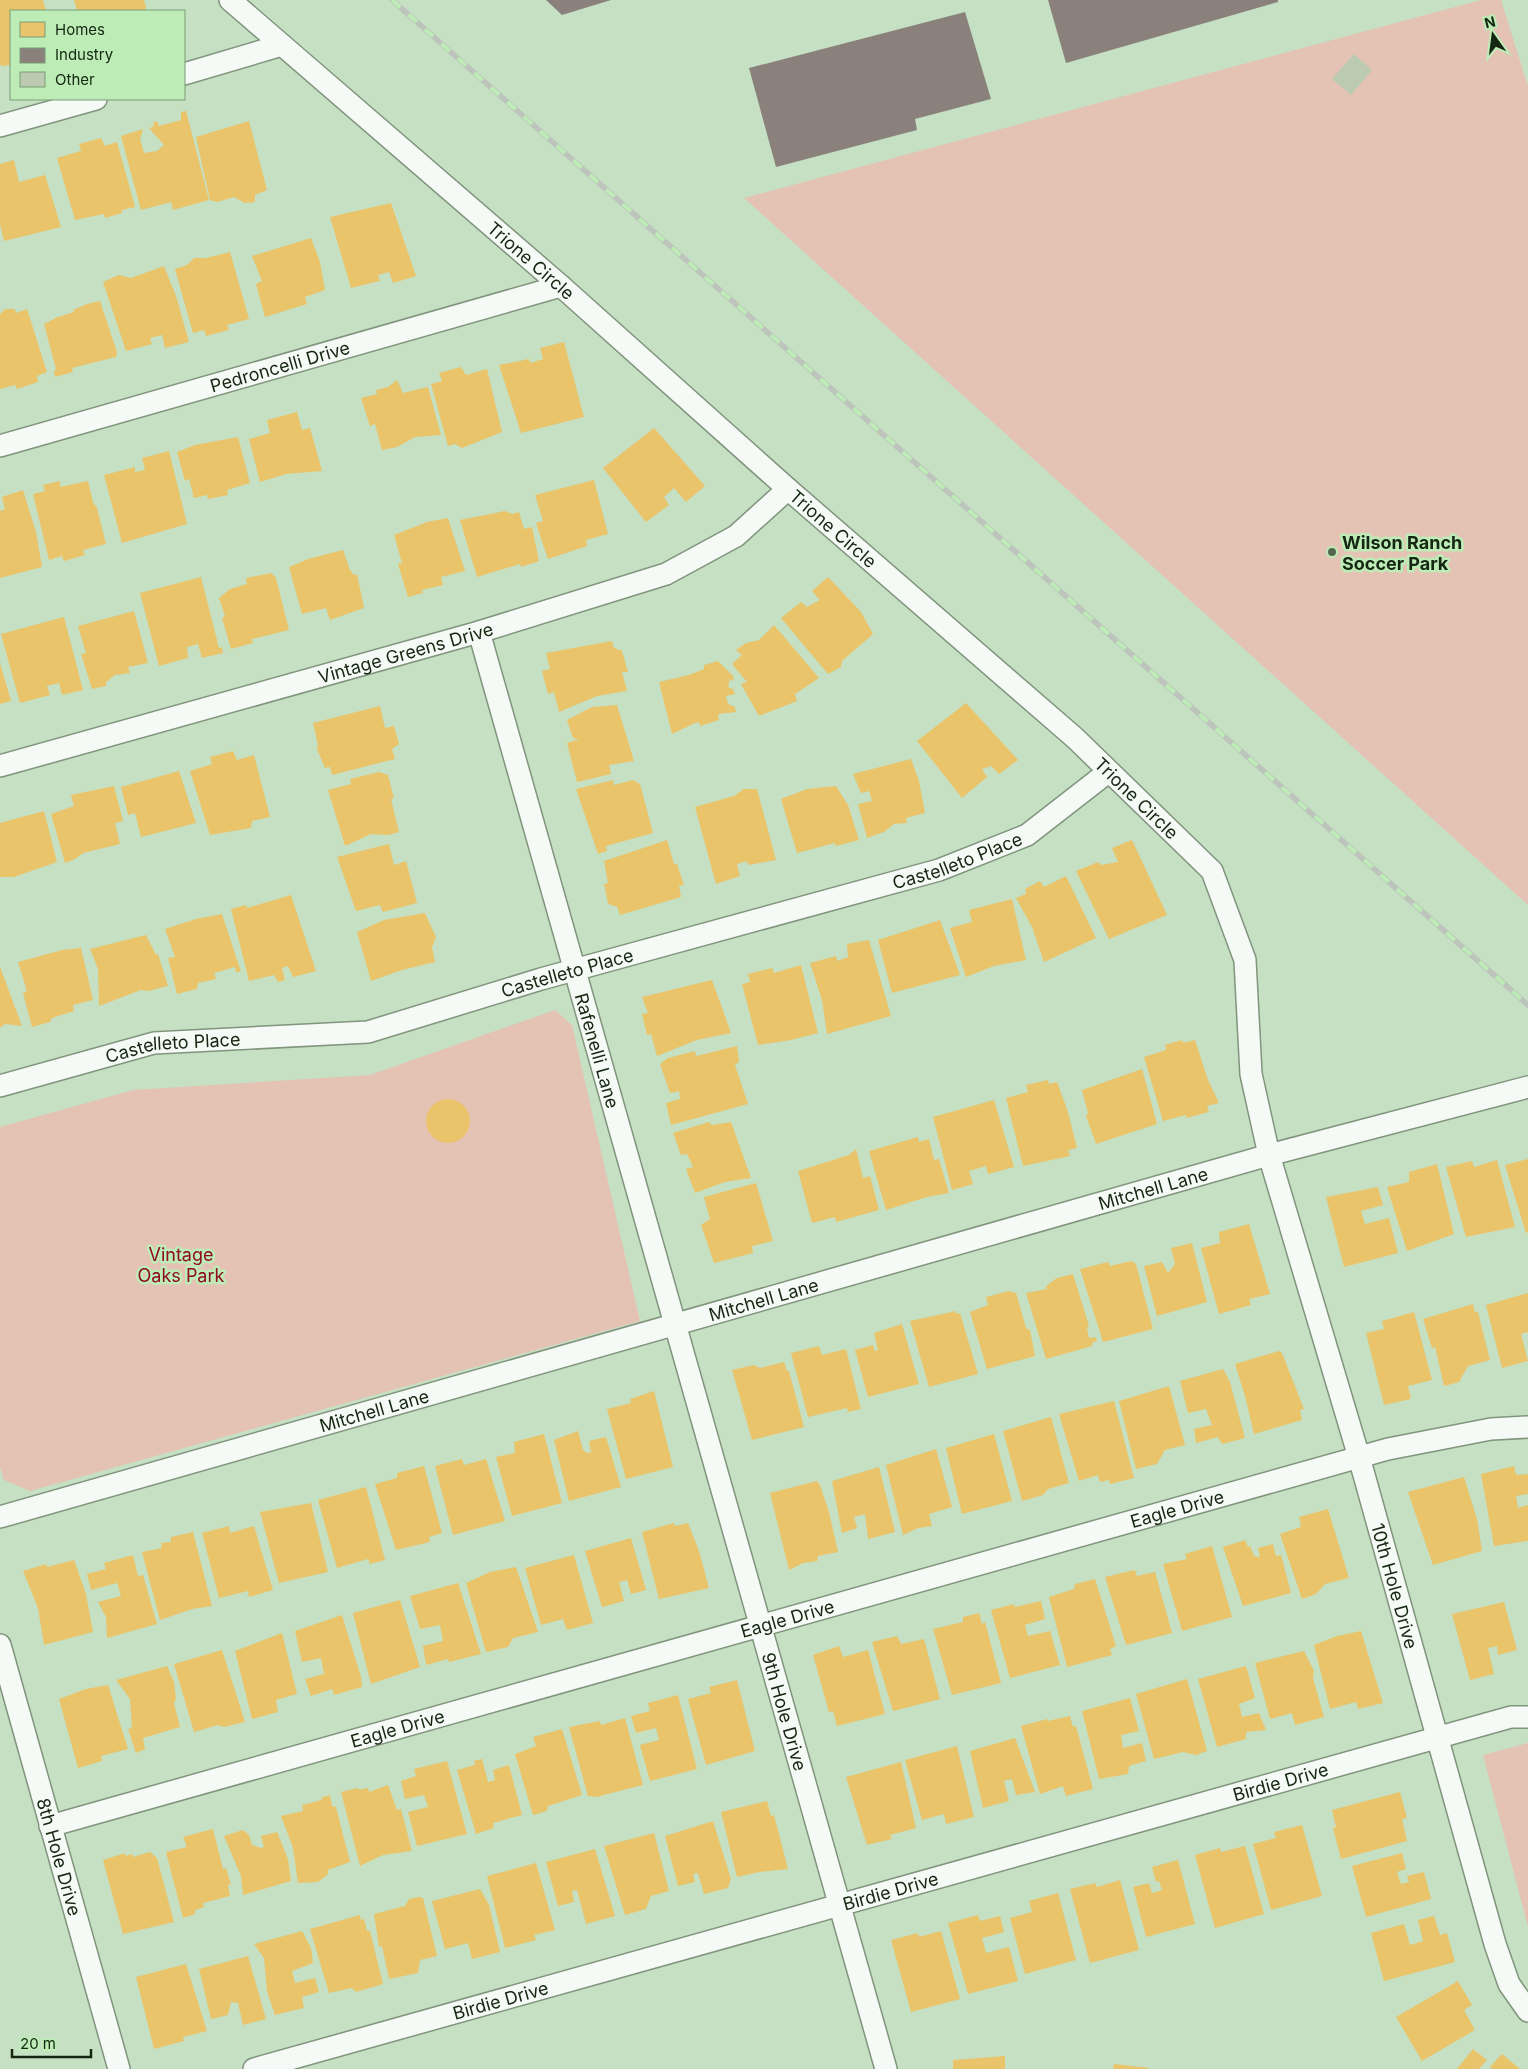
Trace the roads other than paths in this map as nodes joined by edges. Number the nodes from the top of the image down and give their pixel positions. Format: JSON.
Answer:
{"nodes":[{"id":1,"x":230,"y":0,"type":"edge"},
{"id":2,"x":282,"y":45,"type":"junction"},
{"id":3,"x":185,"y":74,"type":"edge"},
{"id":4,"x":92,"y":100,"type":"edge"},
{"id":5,"x":0,"y":126,"type":"edge"},
{"id":6,"x":561,"y":286,"type":"junction"},
{"id":7,"x":0,"y":446,"type":"edge"},
{"id":8,"x":788,"y":489,"type":"junction"},
{"id":9,"x":479,"y":632,"type":"junction"},
{"id":10,"x":0,"y":766,"type":"edge"},
{"id":11,"x":1108,"y":772,"type":"junction"},
{"id":12,"x":574,"y":970,"type":"junction"},
{"id":13,"x":0,"y":1086,"type":"edge"},
{"id":14,"x":1528,"y":1087,"type":"edge"},
{"id":15,"x":1269,"y":1155,"type":"junction"},
{"id":16,"x":674,"y":1325,"type":"junction"},
{"id":17,"x":1528,"y":1427,"type":"edge"},
{"id":18,"x":1359,"y":1457,"type":"junction"},
{"id":19,"x":0,"y":1517,"type":"edge"},
{"id":20,"x":760,"y":1626,"type":"junction"},
{"id":21,"x":0,"y":1645,"type":"edge"},
{"id":22,"x":1528,"y":1717,"type":"edge"},
{"id":23,"x":1436,"y":1739,"type":"junction"},
{"id":24,"x":50,"y":1826,"type":"junction"},
{"id":25,"x":839,"y":1906,"type":"junction"},
{"id":26,"x":1528,"y":2011,"type":"edge"},
{"id":27,"x":119,"y":2069,"type":"edge"},
{"id":28,"x":254,"y":2069,"type":"edge"},
{"id":29,"x":886,"y":2069,"type":"edge"}],
"edges":[{"from":1,"to":2,"type":"street","name":"Trione Circle"},
{"from":2,"to":3,"type":"street"},
{"from":2,"to":6,"type":"street","name":"Trione Circle"},
{"from":4,"to":5,"type":"street"},
{"from":6,"to":7,"type":"street","name":"Pedroncelli Drive"},
{"from":6,"to":8,"type":"street","name":"Trione Circle"},
{"from":8,"to":9,"type":"street","name":"Vintage Greens Drive"},
{"from":8,"to":11,"type":"street","name":"Trione Circle"},
{"from":9,"to":10,"type":"street","name":"Vintage Greens Drive"},
{"from":9,"to":12,"type":"street","name":"Rafenelli Lane"},
{"from":11,"to":12,"type":"street","name":"Castelleto Place"},
{"from":11,"to":15,"type":"street","name":"Trione Circle"},
{"from":12,"to":13,"type":"street","name":"Castelleto Place"},
{"from":12,"to":16,"type":"street","name":"Rafenelli Lane"},
{"from":14,"to":15,"type":"street","name":"Mitchell Lane"},
{"from":15,"to":16,"type":"street","name":"Mitchell Lane"},
{"from":15,"to":18,"type":"street","name":"10th Hole Drive"},
{"from":16,"to":19,"type":"street","name":"Mitchell Lane"},
{"from":16,"to":20,"type":"street","name":"9th Hole Drive"},
{"from":17,"to":18,"type":"street","name":"Eagle Drive"},
{"from":18,"to":20,"type":"street","name":"Eagle Drive"},
{"from":18,"to":23,"type":"street","name":"10th Hole Drive"},
{"from":20,"to":24,"type":"street","name":"Eagle Drive"},
{"from":20,"to":25,"type":"street","name":"9th Hole Drive"},
{"from":21,"to":24,"type":"street","name":"8th Hole Drive"},
{"from":22,"to":23,"type":"street","name":"Birdie Drive"},
{"from":23,"to":25,"type":"street","name":"Birdie Drive"},
{"from":23,"to":26,"type":"street","name":"10th Hole Drive"},
{"from":24,"to":27,"type":"street","name":"8th Hole Drive"},
{"from":25,"to":28,"type":"street","name":"Birdie Drive"},
{"from":25,"to":29,"type":"street","name":"9th Hole Drive"}]}
